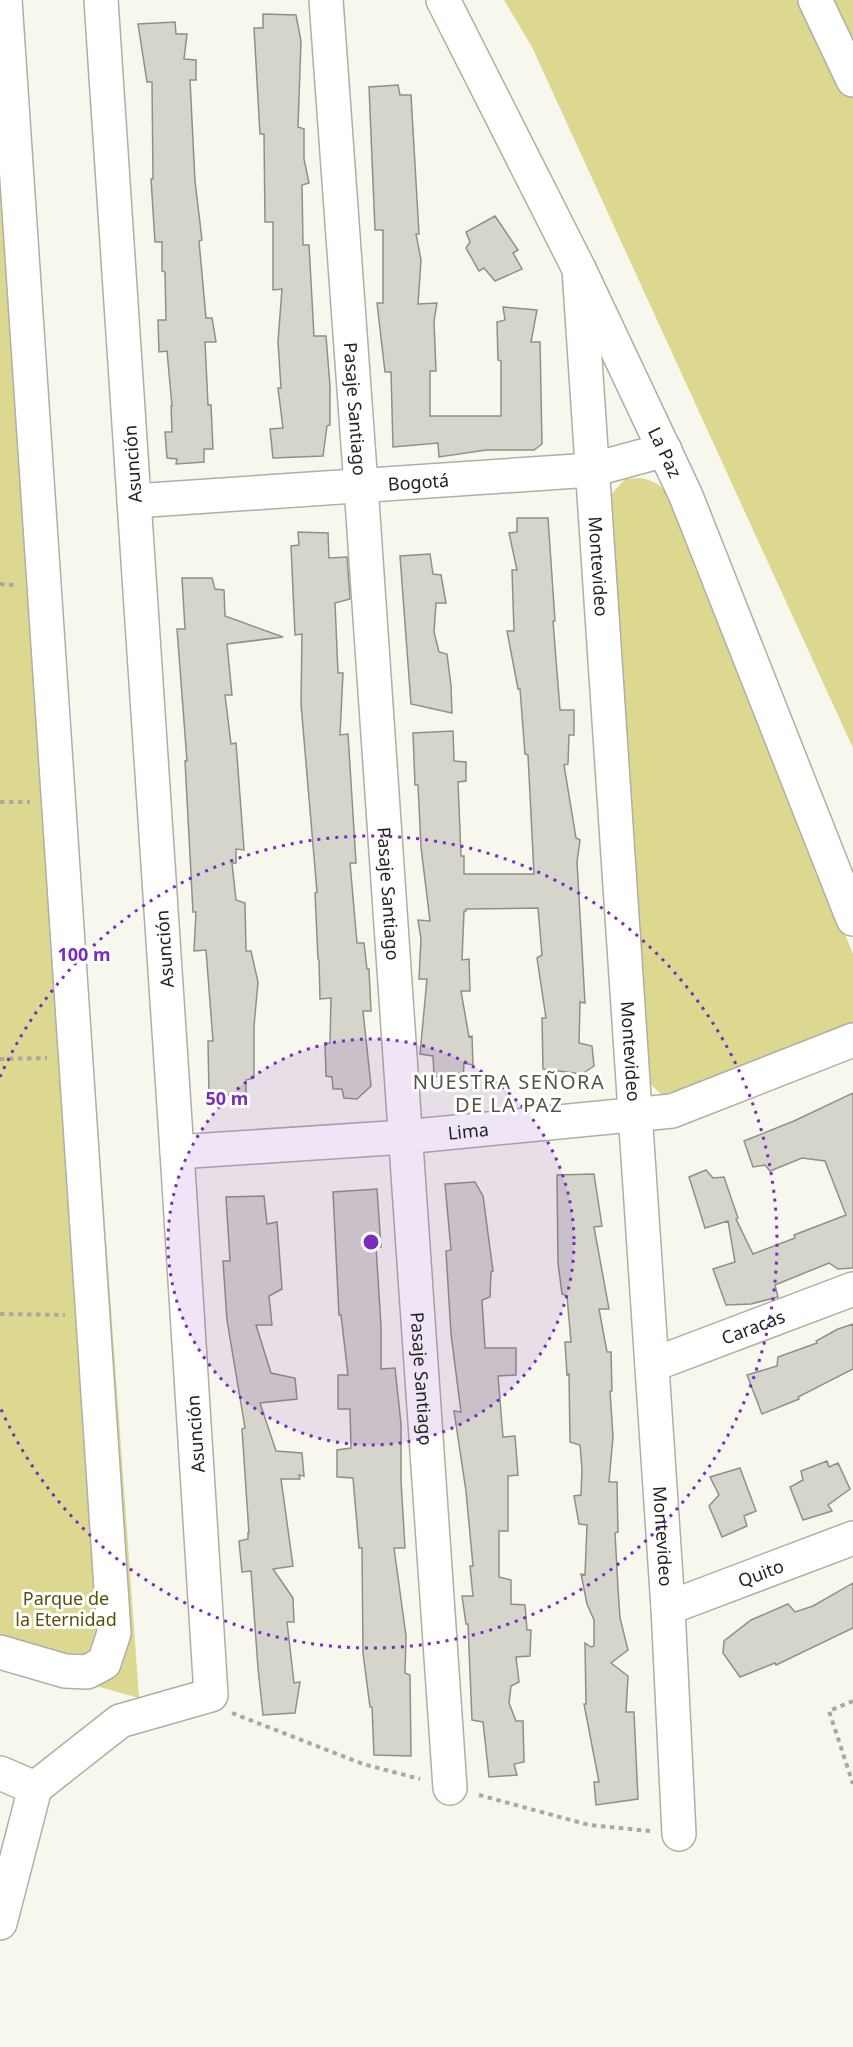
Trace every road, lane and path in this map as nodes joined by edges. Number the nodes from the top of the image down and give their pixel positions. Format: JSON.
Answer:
{"nodes":[{"id":1,"x":5,"y":0,"type":"edge"},
{"id":2,"x":101,"y":0,"type":"edge"},
{"id":3,"x":326,"y":0,"type":"edge"},
{"id":4,"x":443,"y":0,"type":"edge"},
{"id":5,"x":815,"y":0,"type":"edge"},
{"id":6,"x":853,"y":80,"type":"edge"},
{"id":7,"x":579,"y":269,"type":"junction"},
{"id":8,"x":665,"y":450,"type":"junction"},
{"id":9,"x":591,"y":470,"type":"junction"},
{"id":10,"x":361,"y":486,"type":"junction"},
{"id":11,"x":134,"y":501,"type":"junction"},
{"id":12,"x":853,"y":919,"type":"edge"},
{"id":13,"x":853,"y":1040,"type":"edge"},
{"id":14,"x":75,"y":1058,"type":"junction"},
{"id":15,"x":0,"y":1059,"type":"edge"},
{"id":16,"x":635,"y":1116,"type":"junction"},
{"id":17,"x":404,"y":1137,"type":"junction"},
{"id":18,"x":177,"y":1152,"type":"junction"},
{"id":19,"x":853,"y":1289,"type":"edge"},
{"id":20,"x":0,"y":1314,"type":"edge"},
{"id":21,"x":92,"y":1315,"type":"junction"},
{"id":22,"x":652,"y":1365,"type":"junction"},
{"id":23,"x":853,"y":1538,"type":"edge"},
{"id":24,"x":668,"y":1608,"type":"junction"},
{"id":25,"x":0,"y":1652,"type":"edge"},
{"id":26,"x":853,"y":1701,"type":"edge"},
{"id":27,"x":0,"y":1773,"type":"edge"},
{"id":28,"x":853,"y":1784,"type":"edge"},
{"id":29,"x":35,"y":1788,"type":"junction"},
{"id":30,"x":450,"y":1788,"type":"dead end"},
{"id":31,"x":679,"y":1834,"type":"dead end"},
{"id":32,"x":0,"y":1923,"type":"edge"}],
"edges":[{"from":1,"to":14,"type":"main road"},
{"from":2,"to":11,"type":"main road","name":"Asunción"},
{"from":3,"to":10,"type":"main road","name":"Pasaje Santiago"},
{"from":4,"to":7,"type":"main road","name":"La Paz"},
{"from":5,"to":6,"type":"main road"},
{"from":7,"to":8,"type":"main road","name":"La Paz"},
{"from":7,"to":9,"type":"main road","name":"Montevideo"},
{"from":8,"to":9,"type":"main road","name":"Bogotá"},
{"from":8,"to":12,"type":"main road","name":"La Paz"},
{"from":9,"to":10,"type":"main road","name":"Bogotá"},
{"from":9,"to":16,"type":"main road","name":"Montevideo"},
{"from":10,"to":11,"type":"main road","name":"Bogotá"},
{"from":10,"to":17,"type":"main road","name":"Pasaje Santiago"},
{"from":11,"to":18,"type":"main road","name":"Asunción"},
{"from":13,"to":16,"type":"main road","name":"Lima"},
{"from":14,"to":15,"type":"path"},
{"from":14,"to":21,"type":"main road"},
{"from":16,"to":17,"type":"main road","name":"Lima"},
{"from":16,"to":22,"type":"main road","name":"Montevideo"},
{"from":17,"to":18,"type":"main road","name":"Lima"},
{"from":17,"to":30,"type":"main road","name":"Pasaje Santiago"},
{"from":18,"to":29,"type":"main road","name":"Asunción"},
{"from":19,"to":22,"type":"main road","name":"Caracas"},
{"from":20,"to":21,"type":"path"},
{"from":21,"to":25,"type":"main road"},
{"from":22,"to":24,"type":"main road","name":"Montevideo"},
{"from":23,"to":24,"type":"main road","name":"Quito"},
{"from":24,"to":31,"type":"main road","name":"Montevideo"},
{"from":26,"to":28,"type":"path"},
{"from":27,"to":29,"type":"main road"},
{"from":29,"to":32,"type":"main road"}]}
